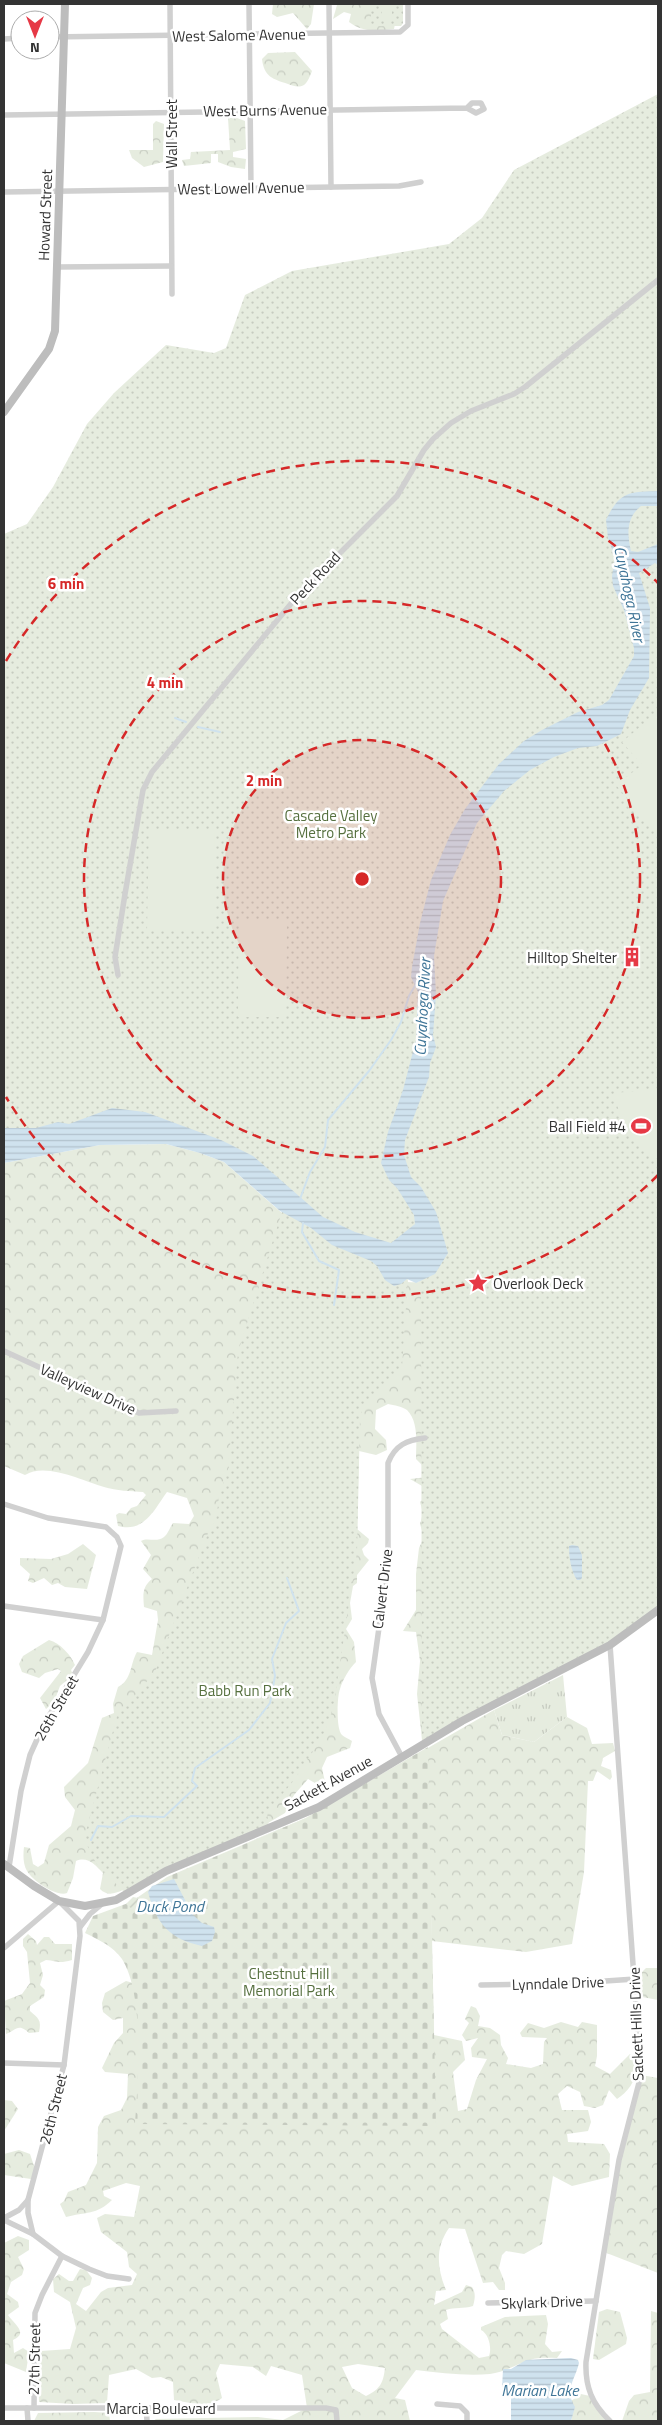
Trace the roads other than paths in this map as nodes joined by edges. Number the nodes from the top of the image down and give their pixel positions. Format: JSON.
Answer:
{"nodes":[{"id":1,"x":66,"y":4,"type":"edge"},
{"id":2,"x":170,"y":4,"type":"edge"},
{"id":3,"x":249,"y":4,"type":"edge"},
{"id":4,"x":329,"y":4,"type":"edge"},
{"id":5,"x":408,"y":4,"type":"edge"},
{"id":6,"x":250,"y":34,"type":"junction"},
{"id":7,"x":329,"y":34,"type":"junction"},
{"id":8,"x":170,"y":36,"type":"junction"},
{"id":9,"x":60,"y":37,"type":"edge"},
{"id":10,"x":64,"y":37,"type":"junction"},
{"id":11,"x":467,"y":108,"type":"dead end"},
{"id":12,"x":330,"y":109,"type":"junction"},
{"id":13,"x":250,"y":111,"type":"junction"},
{"id":14,"x":170,"y":112,"type":"junction"},
{"id":15,"x":62,"y":114,"type":"junction"},
{"id":16,"x":4,"y":115,"type":"edge"},
{"id":17,"x":421,"y":182,"type":"dead end"},
{"id":18,"x":331,"y":187,"type":"junction"},
{"id":19,"x":251,"y":188,"type":"junction"},
{"id":20,"x":171,"y":189,"type":"junction"},
{"id":21,"x":4,"y":192,"type":"edge"},
{"id":22,"x":60,"y":192,"type":"junction"},
{"id":23,"x":172,"y":266,"type":"junction"},
{"id":24,"x":57,"y":267,"type":"junction"},
{"id":25,"x":658,"y":280,"type":"edge"},
{"id":26,"x":172,"y":294,"type":"dead end"},
{"id":27,"x":4,"y":411,"type":"edge"},
{"id":28,"x":118,"y":975,"type":"dead end"},
{"id":29,"x":4,"y":1351,"type":"edge"},
{"id":30,"x":176,"y":1411,"type":"dead end"},
{"id":31,"x":425,"y":1438,"type":"dead end"},
{"id":32,"x":4,"y":1504,"type":"edge"},
{"id":33,"x":4,"y":1606,"type":"edge"},
{"id":34,"x":658,"y":1610,"type":"edge"},
{"id":35,"x":103,"y":1620,"type":"junction"},
{"id":36,"x":610,"y":1645,"type":"junction"},
{"id":37,"x":402,"y":1757,"type":"junction"},
{"id":38,"x":6,"y":1866,"type":"edge"},
{"id":39,"x":59,"y":1901,"type":"junction"},
{"id":40,"x":102,"y":1904,"type":"junction"},
{"id":41,"x":80,"y":1928,"type":"junction"},
{"id":42,"x":4,"y":1948,"type":"edge"},
{"id":43,"x":634,"y":1979,"type":"junction"},
{"id":44,"x":481,"y":1985,"type":"dead end"},
{"id":45,"x":4,"y":2063,"type":"edge"},
{"id":46,"x":64,"y":2065,"type":"junction"},
{"id":47,"x":28,"y":2200,"type":"junction"},
{"id":48,"x":4,"y":2219,"type":"edge"},
{"id":49,"x":33,"y":2234,"type":"junction"},
{"id":50,"x":62,"y":2256,"type":"junction"},
{"id":51,"x":129,"y":2280,"type":"dead end"},
{"id":52,"x":596,"y":2301,"type":"junction"},
{"id":53,"x":488,"y":2303,"type":"dead end"},
{"id":54,"x":438,"y":2404,"type":"dead end"},
{"id":55,"x":146,"y":2407,"type":"junction"},
{"id":56,"x":4,"y":2408,"type":"edge"},
{"id":57,"x":30,"y":2408,"type":"junction"},
{"id":58,"x":28,"y":2421,"type":"edge"},
{"id":59,"x":146,"y":2421,"type":"edge"},
{"id":60,"x":338,"y":2421,"type":"edge"},
{"id":61,"x":467,"y":2421,"type":"edge"},
{"id":62,"x":610,"y":2421,"type":"edge"}],
"edges":[{"from":1,"to":10,"type":"street","name":"Howard Street"},
{"from":2,"to":8,"type":"street","name":"Wall Street"},
{"from":3,"to":6,"type":"street"},
{"from":4,"to":7,"type":"street"},
{"from":5,"to":7,"type":"street","name":"West Salome Avenue"},
{"from":6,"to":7,"type":"street","name":"West Salome Avenue"},
{"from":6,"to":8,"type":"street","name":"West Salome Avenue"},
{"from":6,"to":13,"type":"street"},
{"from":7,"to":12,"type":"street"},
{"from":8,"to":10,"type":"street","name":"West Salome Avenue"},
{"from":8,"to":14,"type":"street","name":"Wall Street"},
{"from":9,"to":10,"type":"street","name":"West Salome Avenue"},
{"from":10,"to":15,"type":"street","name":"Howard Street"},
{"from":11,"to":12,"type":"street","name":"West Burns Avenue"},
{"from":12,"to":13,"type":"street","name":"West Burns Avenue"},
{"from":12,"to":18,"type":"street"},
{"from":13,"to":14,"type":"street","name":"West Burns Avenue"},
{"from":13,"to":19,"type":"street"},
{"from":14,"to":15,"type":"street","name":"West Burns Avenue"},
{"from":14,"to":20,"type":"street","name":"Wall Street"},
{"from":15,"to":16,"type":"street","name":"West Burns Avenue"},
{"from":15,"to":22,"type":"street","name":"Howard Street"},
{"from":17,"to":18,"type":"street","name":"West Lowell Avenue"},
{"from":18,"to":19,"type":"street","name":"West Lowell Avenue"},
{"from":19,"to":20,"type":"street","name":"West Lowell Avenue"},
{"from":20,"to":22,"type":"street","name":"West Lowell Avenue"},
{"from":20,"to":23,"type":"street","name":"Wall Street"},
{"from":21,"to":22,"type":"street","name":"West Lowell Avenue"},
{"from":22,"to":24,"type":"street","name":"Howard Street"},
{"from":23,"to":24,"type":"street"},
{"from":23,"to":26,"type":"street","name":"Wall Street"},
{"from":24,"to":27,"type":"street","name":"Howard Street"},
{"from":25,"to":28,"type":"street","name":"Peck Road"},
{"from":29,"to":30,"type":"street","name":"Valleyview Drive"},
{"from":31,"to":37,"type":"street","name":"Calvert Drive"},
{"from":32,"to":35,"type":"street","name":"26th Street"},
{"from":33,"to":35,"type":"street"},
{"from":34,"to":36,"type":"street","name":"Sackett Avenue"},
{"from":35,"to":38,"type":"street","name":"26th Street"},
{"from":36,"to":37,"type":"street","name":"Sackett Avenue"},
{"from":36,"to":43,"type":"street","name":"Sackett Hills Drive"},
{"from":37,"to":40,"type":"street","name":"Sackett Avenue"},
{"from":38,"to":39,"type":"street"},
{"from":39,"to":40,"type":"street","name":"Sackett Avenue"},
{"from":39,"to":41,"type":"street"},
{"from":39,"to":42,"type":"street"},
{"from":40,"to":41,"type":"street"},
{"from":41,"to":46,"type":"street","name":"26th Street"},
{"from":43,"to":44,"type":"street","name":"Lynndale Drive"},
{"from":43,"to":52,"type":"street","name":"Sackett Hills Drive"},
{"from":45,"to":46,"type":"street"},
{"from":46,"to":47,"type":"street","name":"26th Street"},
{"from":47,"to":48,"type":"street"},
{"from":47,"to":49,"type":"street","name":"26th Street"},
{"from":48,"to":49,"type":"street"},
{"from":49,"to":50,"type":"street"},
{"from":50,"to":51,"type":"street"},
{"from":50,"to":57,"type":"street","name":"27th Street"},
{"from":52,"to":53,"type":"street","name":"Skylark Drive"},
{"from":52,"to":62,"type":"street","name":"Sackett Hills Drive"},
{"from":54,"to":61,"type":"street"},
{"from":55,"to":57,"type":"street","name":"Marcia Boulevard"},
{"from":55,"to":59,"type":"street"},
{"from":55,"to":60,"type":"street","name":"Marcia Boulevard"},
{"from":56,"to":57,"type":"street","name":"Marcia Boulevard"},
{"from":57,"to":58,"type":"street","name":"27th Street"}]}
